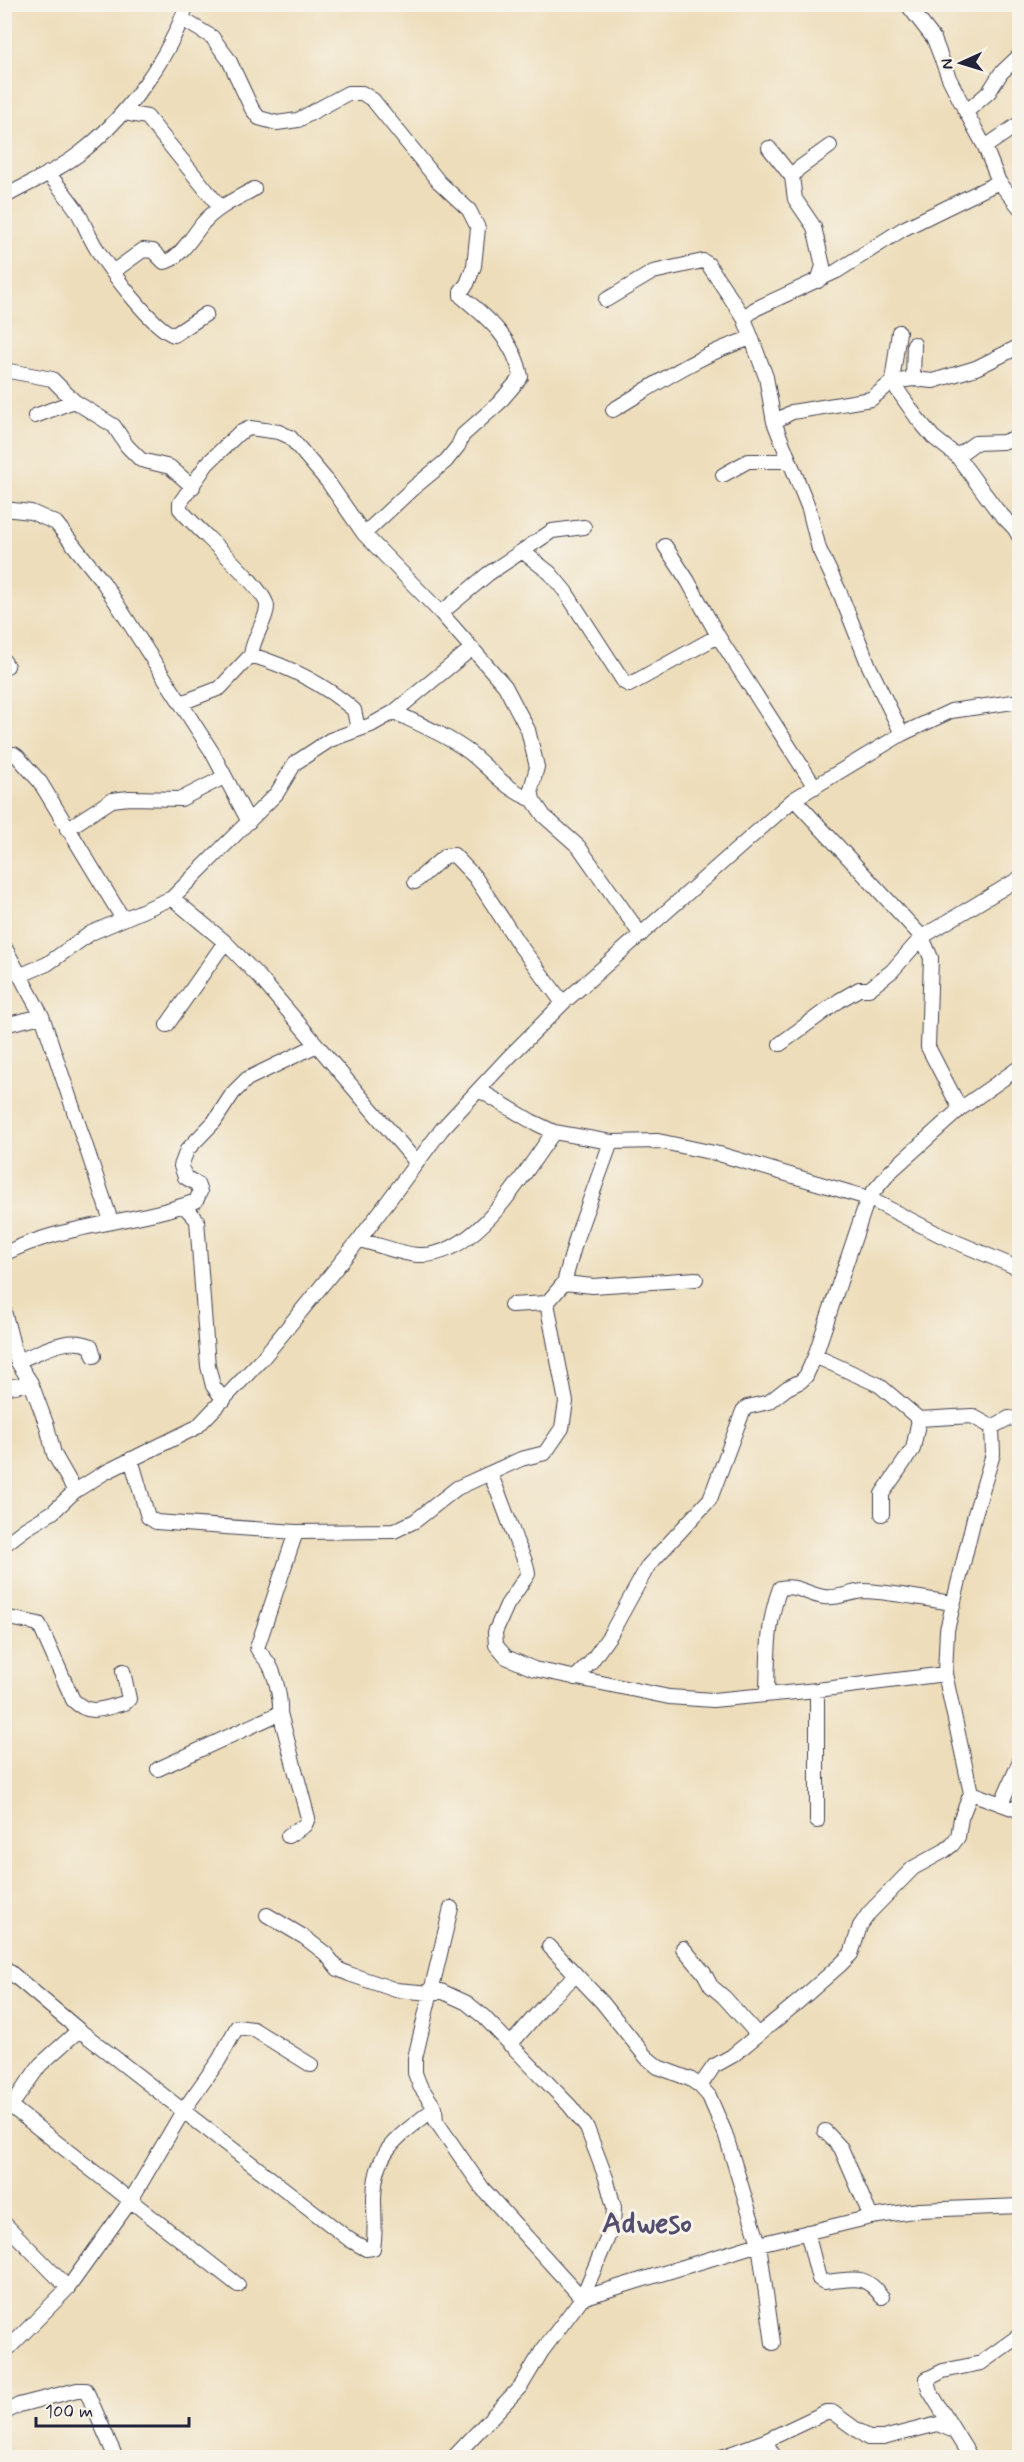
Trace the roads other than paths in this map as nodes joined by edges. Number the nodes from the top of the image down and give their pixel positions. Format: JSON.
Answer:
{"nodes":[{"id":1,"x":187,"y":4,"type":"edge"},
{"id":2,"x":908,"y":4,"type":"edge"},
{"id":3,"x":182,"y":19,"type":"junction"},
{"id":4,"x":1020,"y":55,"type":"edge"},
{"id":5,"x":966,"y":112,"type":"junction"},
{"id":6,"x":124,"y":113,"type":"junction"},
{"id":7,"x":1020,"y":123,"type":"edge"},
{"id":8,"x":830,"y":146,"type":"dead end"},
{"id":9,"x":985,"y":147,"type":"junction"},
{"id":10,"x":769,"y":148,"type":"dead end"},
{"id":11,"x":48,"y":173,"type":"junction"},
{"id":12,"x":792,"y":177,"type":"junction"},
{"id":13,"x":999,"y":182,"type":"junction"},
{"id":14,"x":254,"y":189,"type":"dead end"},
{"id":15,"x":4,"y":197,"type":"edge"},
{"id":16,"x":220,"y":207,"type":"junction"},
{"id":17,"x":1020,"y":208,"type":"edge"},
{"id":18,"x":114,"y":271,"type":"junction"},
{"id":19,"x":818,"y":281,"type":"junction"},
{"id":20,"x":606,"y":300,"type":"dead end"},
{"id":21,"x":206,"y":314,"type":"dead end"},
{"id":22,"x":744,"y":318,"type":"junction"},
{"id":23,"x":899,"y":332,"type":"dead end"},
{"id":24,"x":752,"y":338,"type":"junction"},
{"id":25,"x":914,"y":344,"type":"dead end"},
{"id":26,"x":1020,"y":346,"type":"edge"},
{"id":27,"x":4,"y":370,"type":"edge"},
{"id":28,"x":913,"y":379,"type":"junction"},
{"id":29,"x":892,"y":382,"type":"junction"},
{"id":30,"x":74,"y":401,"type":"junction"},
{"id":31,"x":613,"y":411,"type":"dead end"},
{"id":32,"x":35,"y":416,"type":"dead end"},
{"id":33,"x":774,"y":422,"type":"junction"},
{"id":34,"x":1020,"y":436,"type":"edge"},
{"id":35,"x":957,"y":456,"type":"junction"},
{"id":36,"x":789,"y":461,"type":"junction"},
{"id":37,"x":723,"y":475,"type":"dead end"},
{"id":38,"x":193,"y":487,"type":"junction"},
{"id":39,"x":4,"y":509,"type":"edge"},
{"id":40,"x":584,"y":527,"type":"dead end"},
{"id":41,"x":364,"y":534,"type":"junction"},
{"id":42,"x":1020,"y":538,"type":"edge"},
{"id":43,"x":665,"y":546,"type":"dead end"},
{"id":44,"x":522,"y":551,"type":"junction"},
{"id":45,"x":441,"y":613,"type":"junction"},
{"id":46,"x":718,"y":636,"type":"junction"},
{"id":47,"x":471,"y":649,"type":"junction"},
{"id":48,"x":251,"y":656,"type":"junction"},
{"id":49,"x":1020,"y":700,"type":"edge"},
{"id":50,"x":181,"y":703,"type":"junction"},
{"id":51,"x":394,"y":712,"type":"junction"},
{"id":52,"x":358,"y":729,"type":"junction"},
{"id":53,"x":902,"y":734,"type":"junction"},
{"id":54,"x":4,"y":756,"type":"edge"},
{"id":55,"x":224,"y":777,"type":"junction"},
{"id":56,"x":815,"y":788,"type":"junction"},
{"id":57,"x":794,"y":799,"type":"junction"},
{"id":58,"x":533,"y":800,"type":"junction"},
{"id":59,"x":249,"y":822,"type":"junction"},
{"id":60,"x":67,"y":830,"type":"junction"},
{"id":61,"x":1020,"y":878,"type":"edge"},
{"id":62,"x":415,"y":882,"type":"dead end"},
{"id":63,"x":172,"y":898,"type":"junction"},
{"id":64,"x":123,"y":919,"type":"junction"},
{"id":65,"x":641,"y":936,"type":"junction"},
{"id":66,"x":922,"y":937,"type":"junction"},
{"id":67,"x":225,"y":942,"type":"junction"},
{"id":68,"x":4,"y":946,"type":"edge"},
{"id":69,"x":21,"y":975,"type":"junction"},
{"id":70,"x":563,"y":1003,"type":"junction"},
{"id":71,"x":42,"y":1016,"type":"junction"},
{"id":72,"x":4,"y":1025,"type":"edge"},
{"id":73,"x":166,"y":1025,"type":"dead end"},
{"id":74,"x":780,"y":1044,"type":"dead end"},
{"id":75,"x":315,"y":1046,"type":"junction"},
{"id":76,"x":1020,"y":1067,"type":"edge"},
{"id":77,"x":478,"y":1090,"type":"junction"},
{"id":78,"x":960,"y":1109,"type":"junction"},
{"id":79,"x":554,"y":1132,"type":"junction"},
{"id":80,"x":611,"y":1142,"type":"junction"},
{"id":81,"x":417,"y":1163,"type":"junction"},
{"id":82,"x":868,"y":1198,"type":"junction"},
{"id":83,"x":184,"y":1206,"type":"junction"},
{"id":84,"x":111,"y":1221,"type":"junction"},
{"id":85,"x":359,"y":1240,"type":"junction"},
{"id":86,"x":4,"y":1254,"type":"edge"},
{"id":87,"x":1020,"y":1269,"type":"edge"},
{"id":88,"x":696,"y":1279,"type":"dead end"},
{"id":89,"x":564,"y":1283,"type":"junction"},
{"id":90,"x":547,"y":1303,"type":"junction"},
{"id":91,"x":511,"y":1305,"type":"dead end"},
{"id":92,"x":4,"y":1311,"type":"edge"},
{"id":93,"x":94,"y":1356,"type":"dead end"},
{"id":94,"x":815,"y":1356,"type":"junction"},
{"id":95,"x":17,"y":1361,"type":"junction"},
{"id":96,"x":31,"y":1383,"type":"junction"},
{"id":97,"x":4,"y":1388,"type":"edge"},
{"id":98,"x":224,"y":1400,"type":"junction"},
{"id":99,"x":919,"y":1419,"type":"junction"},
{"id":100,"x":1020,"y":1420,"type":"edge"},
{"id":101,"x":992,"y":1427,"type":"junction"},
{"id":102,"x":131,"y":1459,"type":"junction"},
{"id":103,"x":490,"y":1474,"type":"junction"},
{"id":104,"x":75,"y":1491,"type":"junction"},
{"id":105,"x":882,"y":1514,"type":"dead end"},
{"id":106,"x":296,"y":1532,"type":"junction"},
{"id":107,"x":4,"y":1545,"type":"edge"},
{"id":108,"x":952,"y":1602,"type":"junction"},
{"id":109,"x":4,"y":1617,"type":"edge"},
{"id":110,"x":123,"y":1671,"type":"dead end"},
{"id":111,"x":945,"y":1674,"type":"junction"},
{"id":112,"x":575,"y":1678,"type":"junction"},
{"id":113,"x":817,"y":1690,"type":"junction"},
{"id":114,"x":767,"y":1694,"type":"junction"},
{"id":115,"x":280,"y":1713,"type":"junction"},
{"id":116,"x":1020,"y":1761,"type":"edge"},
{"id":117,"x":158,"y":1769,"type":"dead end"},
{"id":118,"x":971,"y":1793,"type":"junction"},
{"id":119,"x":1001,"y":1804,"type":"junction"},
{"id":120,"x":1020,"y":1810,"type":"edge"},
{"id":121,"x":817,"y":1821,"type":"dead end"},
{"id":122,"x":288,"y":1836,"type":"dead end"},
{"id":123,"x":451,"y":1908,"type":"dead end"},
{"id":124,"x":267,"y":1915,"type":"dead end"},
{"id":125,"x":549,"y":1946,"type":"dead end"},
{"id":126,"x":683,"y":1948,"type":"dead end"},
{"id":127,"x":4,"y":1967,"type":"edge"},
{"id":128,"x":576,"y":1975,"type":"junction"},
{"id":129,"x":431,"y":1993,"type":"junction"},
{"id":130,"x":79,"y":2030,"type":"junction"},
{"id":131,"x":756,"y":2034,"type":"junction"},
{"id":132,"x":510,"y":2045,"type":"junction"},
{"id":133,"x":311,"y":2065,"type":"dead end"},
{"id":134,"x":700,"y":2086,"type":"junction"},
{"id":135,"x":8,"y":2104,"type":"edge"},
{"id":136,"x":435,"y":2108,"type":"junction"},
{"id":137,"x":183,"y":2111,"type":"junction"},
{"id":138,"x":825,"y":2131,"type":"dead end"},
{"id":139,"x":130,"y":2200,"type":"junction"},
{"id":140,"x":1020,"y":2206,"type":"edge"},
{"id":141,"x":871,"y":2217,"type":"junction"},
{"id":142,"x":4,"y":2223,"type":"edge"},
{"id":143,"x":807,"y":2232,"type":"junction"},
{"id":144,"x":759,"y":2244,"type":"junction"},
{"id":145,"x":238,"y":2285,"type":"dead end"},
{"id":146,"x":68,"y":2288,"type":"junction"},
{"id":147,"x":882,"y":2297,"type":"dead end"},
{"id":148,"x":582,"y":2298,"type":"junction"},
{"id":149,"x":1020,"y":2335,"type":"edge"},
{"id":150,"x":773,"y":2343,"type":"dead end"},
{"id":151,"x":4,"y":2353,"type":"edge"},
{"id":152,"x":4,"y":2413,"type":"edge"},
{"id":153,"x":954,"y":2431,"type":"junction"},
{"id":154,"x":765,"y":2441,"type":"junction"},
{"id":155,"x":116,"y":2457,"type":"edge"},
{"id":156,"x":453,"y":2457,"type":"edge"},
{"id":157,"x":719,"y":2457,"type":"edge"},
{"id":158,"x":775,"y":2457,"type":"edge"},
{"id":159,"x":971,"y":2457,"type":"edge"}],
"edges":[{"from":1,"to":3,"type":"street"},
{"from":2,"to":5,"type":"street"},
{"from":3,"to":6,"type":"street"},
{"from":3,"to":41,"type":"street"},
{"from":4,"to":5,"type":"street"},
{"from":5,"to":9,"type":"street"},
{"from":6,"to":11,"type":"street"},
{"from":6,"to":16,"type":"street"},
{"from":7,"to":9,"type":"street"},
{"from":8,"to":12,"type":"street"},
{"from":9,"to":13,"type":"street"},
{"from":10,"to":12,"type":"street"},
{"from":11,"to":15,"type":"street"},
{"from":11,"to":18,"type":"street"},
{"from":12,"to":19,"type":"street"},
{"from":13,"to":17,"type":"street"},
{"from":13,"to":19,"type":"street"},
{"from":14,"to":16,"type":"street"},
{"from":16,"to":18,"type":"street"},
{"from":18,"to":21,"type":"street"},
{"from":19,"to":22,"type":"street"},
{"from":20,"to":22,"type":"street"},
{"from":22,"to":24,"type":"street"},
{"from":23,"to":29,"type":"street"},
{"from":24,"to":31,"type":"street"},
{"from":24,"to":33,"type":"street"},
{"from":25,"to":28,"type":"street"},
{"from":26,"to":28,"type":"street"},
{"from":27,"to":30,"type":"street"},
{"from":28,"to":29,"type":"street"},
{"from":29,"to":33,"type":"street"},
{"from":29,"to":35,"type":"street"},
{"from":30,"to":32,"type":"street"},
{"from":30,"to":38,"type":"street"},
{"from":33,"to":36,"type":"street"},
{"from":34,"to":35,"type":"street"},
{"from":35,"to":42,"type":"street"},
{"from":36,"to":37,"type":"street"},
{"from":36,"to":53,"type":"street"},
{"from":38,"to":41,"type":"street"},
{"from":38,"to":48,"type":"street"},
{"from":39,"to":50,"type":"street"},
{"from":40,"to":44,"type":"street"},
{"from":41,"to":45,"type":"street"},
{"from":43,"to":46,"type":"street"},
{"from":44,"to":45,"type":"street"},
{"from":44,"to":46,"type":"street"},
{"from":45,"to":47,"type":"street"},
{"from":46,"to":56,"type":"street"},
{"from":47,"to":51,"type":"street"},
{"from":47,"to":58,"type":"street"},
{"from":48,"to":50,"type":"street"},
{"from":48,"to":52,"type":"street"},
{"from":49,"to":53,"type":"street"},
{"from":50,"to":55,"type":"street"},
{"from":51,"to":52,"type":"street"},
{"from":51,"to":58,"type":"street"},
{"from":52,"to":59,"type":"street"},
{"from":53,"to":56,"type":"street"},
{"from":54,"to":60,"type":"street"},
{"from":55,"to":59,"type":"street"},
{"from":55,"to":60,"type":"street"},
{"from":56,"to":57,"type":"street"},
{"from":57,"to":65,"type":"street"},
{"from":57,"to":66,"type":"street"},
{"from":58,"to":65,"type":"street"},
{"from":59,"to":63,"type":"street"},
{"from":60,"to":64,"type":"street"},
{"from":61,"to":66,"type":"street"},
{"from":62,"to":70,"type":"street"},
{"from":63,"to":64,"type":"street"},
{"from":63,"to":67,"type":"street"},
{"from":64,"to":69,"type":"street"},
{"from":65,"to":70,"type":"street"},
{"from":66,"to":74,"type":"street"},
{"from":66,"to":78,"type":"street"},
{"from":67,"to":73,"type":"street"},
{"from":67,"to":75,"type":"street"},
{"from":68,"to":69,"type":"street"},
{"from":69,"to":71,"type":"street"},
{"from":70,"to":77,"type":"street"},
{"from":71,"to":72,"type":"street"},
{"from":71,"to":84,"type":"street"},
{"from":75,"to":81,"type":"street"},
{"from":75,"to":83,"type":"street"},
{"from":76,"to":78,"type":"street"},
{"from":77,"to":79,"type":"street"},
{"from":77,"to":81,"type":"street"},
{"from":78,"to":82,"type":"street"},
{"from":79,"to":80,"type":"street"},
{"from":79,"to":85,"type":"street"},
{"from":80,"to":82,"type":"street"},
{"from":80,"to":89,"type":"street"},
{"from":81,"to":85,"type":"street"},
{"from":82,"to":87,"type":"street"},
{"from":82,"to":94,"type":"street"},
{"from":83,"to":84,"type":"street"},
{"from":83,"to":98,"type":"street"},
{"from":84,"to":86,"type":"street"},
{"from":85,"to":98,"type":"street"},
{"from":88,"to":89,"type":"street"},
{"from":89,"to":90,"type":"street"},
{"from":90,"to":91,"type":"street"},
{"from":90,"to":103,"type":"street"},
{"from":92,"to":95,"type":"street"},
{"from":93,"to":95,"type":"street"},
{"from":94,"to":99,"type":"street"},
{"from":94,"to":112,"type":"street"},
{"from":95,"to":96,"type":"street"},
{"from":96,"to":97,"type":"street"},
{"from":96,"to":104,"type":"street"},
{"from":98,"to":102,"type":"street"},
{"from":99,"to":101,"type":"street"},
{"from":99,"to":105,"type":"street"},
{"from":100,"to":101,"type":"street"},
{"from":101,"to":108,"type":"street"},
{"from":102,"to":104,"type":"street"},
{"from":102,"to":106,"type":"street"},
{"from":103,"to":106,"type":"street"},
{"from":103,"to":112,"type":"street"},
{"from":104,"to":107,"type":"street"},
{"from":106,"to":115,"type":"street"},
{"from":108,"to":111,"type":"street"},
{"from":108,"to":114,"type":"street"},
{"from":109,"to":110,"type":"street"},
{"from":111,"to":113,"type":"street"},
{"from":111,"to":118,"type":"street"},
{"from":112,"to":114,"type":"street"},
{"from":113,"to":114,"type":"street"},
{"from":113,"to":121,"type":"street"},
{"from":115,"to":117,"type":"street"},
{"from":115,"to":122,"type":"street"},
{"from":116,"to":119,"type":"street"},
{"from":118,"to":119,"type":"street"},
{"from":118,"to":131,"type":"street"},
{"from":119,"to":120,"type":"street"},
{"from":123,"to":129,"type":"street"},
{"from":124,"to":129,"type":"street"},
{"from":125,"to":128,"type":"street"},
{"from":126,"to":131,"type":"street"},
{"from":127,"to":130,"type":"street"},
{"from":128,"to":132,"type":"street"},
{"from":128,"to":134,"type":"street"},
{"from":129,"to":132,"type":"street"},
{"from":129,"to":136,"type":"street"},
{"from":130,"to":135,"type":"street"},
{"from":130,"to":137,"type":"street"},
{"from":131,"to":134,"type":"street"},
{"from":132,"to":148,"type":"street"},
{"from":133,"to":137,"type":"street"},
{"from":134,"to":144,"type":"street"},
{"from":135,"to":139,"type":"street"},
{"from":136,"to":137,"type":"street"},
{"from":136,"to":148,"type":"street"},
{"from":137,"to":139,"type":"street"},
{"from":138,"to":141,"type":"street"},
{"from":139,"to":145,"type":"street"},
{"from":139,"to":146,"type":"street"},
{"from":140,"to":141,"type":"street"},
{"from":141,"to":143,"type":"street"},
{"from":142,"to":146,"type":"street"},
{"from":143,"to":144,"type":"street"},
{"from":143,"to":147,"type":"street"},
{"from":144,"to":148,"type":"street"},
{"from":144,"to":150,"type":"street"},
{"from":146,"to":151,"type":"street"},
{"from":148,"to":156,"type":"street"},
{"from":149,"to":153,"type":"street"},
{"from":152,"to":155,"type":"street"},
{"from":153,"to":154,"type":"street"},
{"from":153,"to":159,"type":"street"},
{"from":154,"to":157,"type":"street"},
{"from":154,"to":158,"type":"street"}]}
